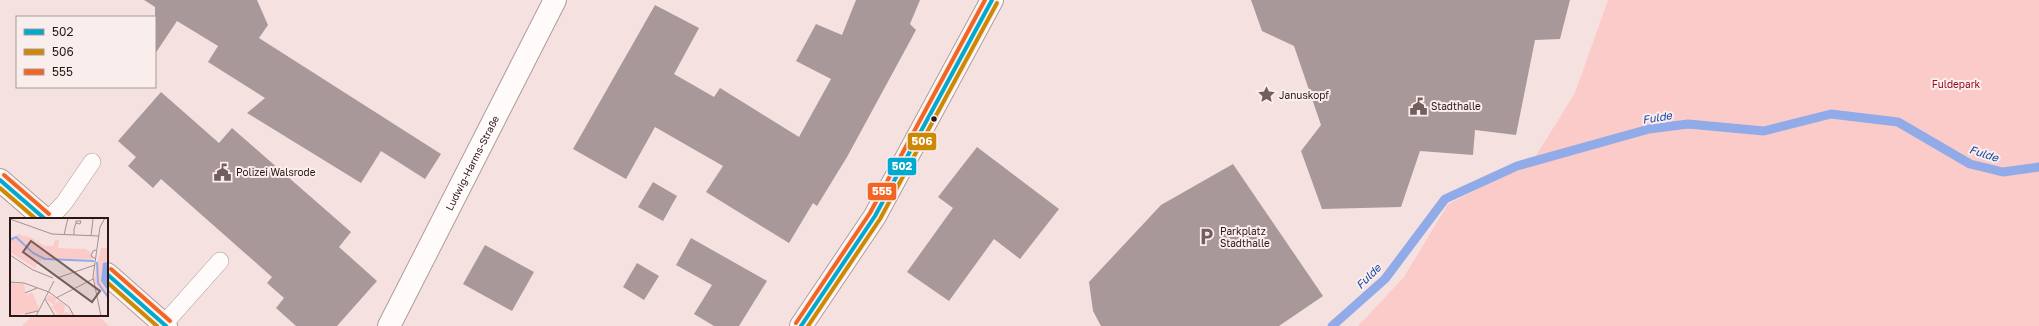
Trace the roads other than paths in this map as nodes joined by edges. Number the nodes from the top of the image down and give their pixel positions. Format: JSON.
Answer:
{"nodes":[{"id":1,"x":555,"y":0,"type":"edge"},
{"id":2,"x":992,"y":0,"type":"edge"},
{"id":3,"x":92,"y":162,"type":"dead end"},
{"id":4,"x":0,"y":180,"type":"edge"},
{"id":5,"x":44,"y":218,"type":"edge"},
{"id":6,"x":50,"y":218,"type":"edge"},
{"id":7,"x":220,"y":262,"type":"dead end"},
{"id":8,"x":108,"y":275,"type":"edge"},
{"id":9,"x":165,"y":325,"type":"edge"},
{"id":10,"x":389,"y":326,"type":"edge"},
{"id":11,"x":801,"y":326,"type":"edge"}],
"edges":[{"from":1,"to":10,"type":"street","name":"Ludwig-Harms-Straße"},
{"from":2,"to":11,"type":"street"},
{"from":3,"to":6,"type":"lane"},
{"from":4,"to":5,"type":"street"},
{"from":7,"to":9,"type":"lane"},
{"from":8,"to":9,"type":"street"}]}
